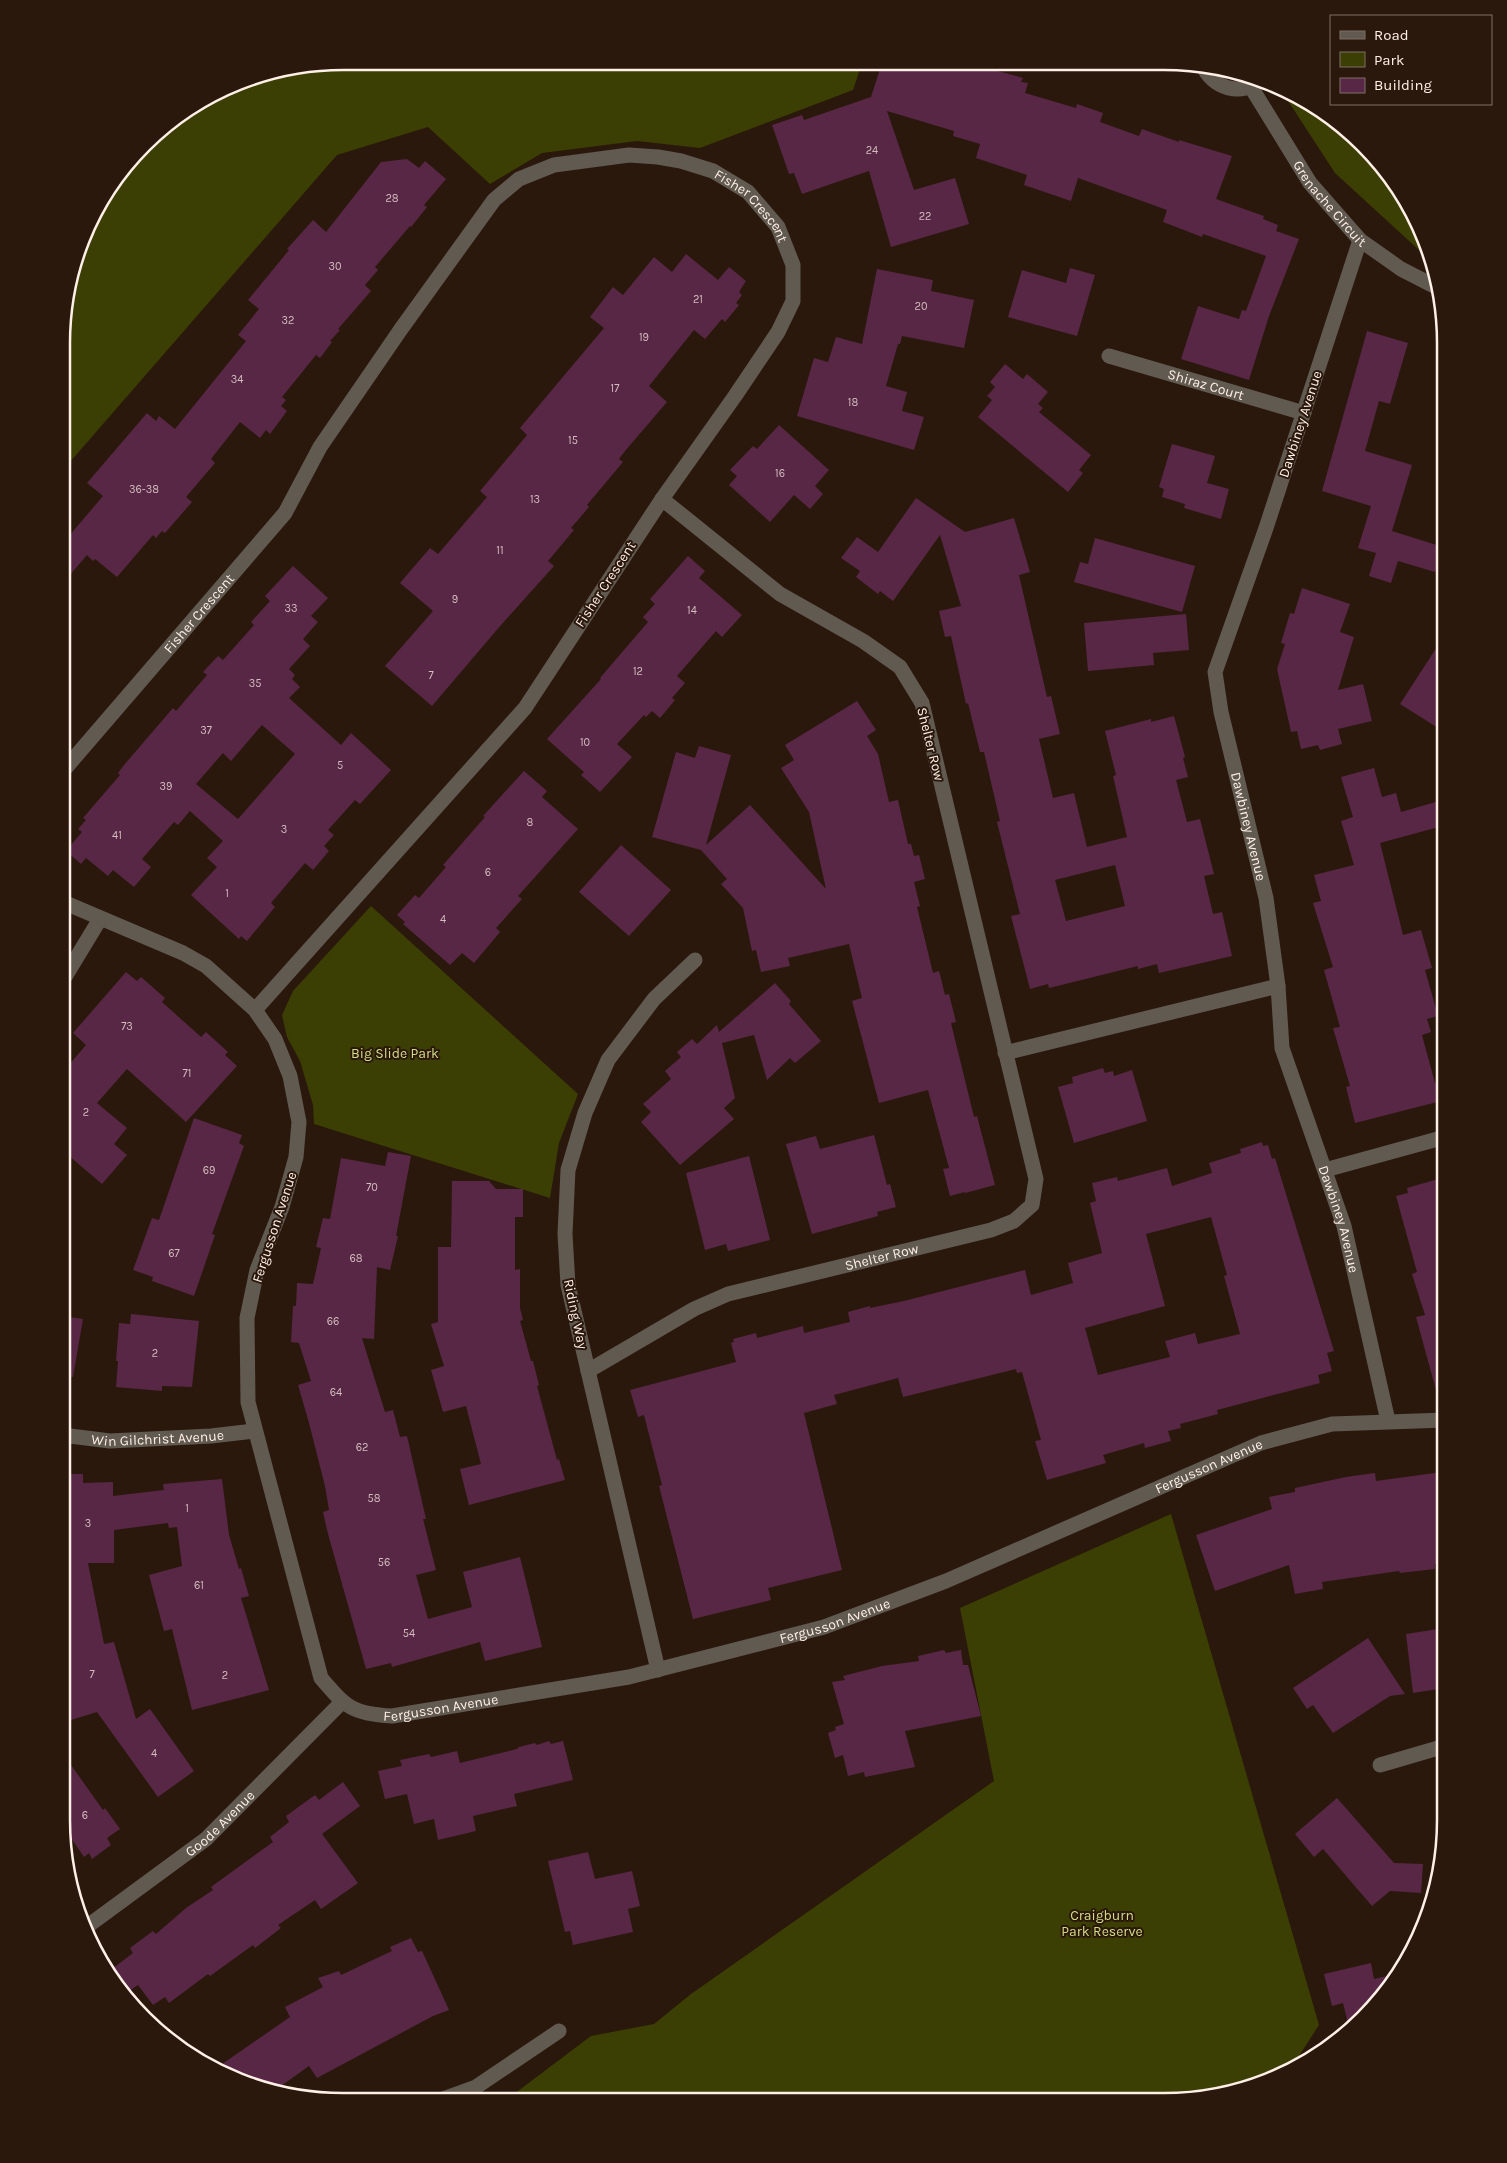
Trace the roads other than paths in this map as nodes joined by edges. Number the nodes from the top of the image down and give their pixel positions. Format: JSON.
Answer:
{"nodes":[{"id":1,"x":1207,"y":73,"type":"edge"},
{"id":2,"x":1251,"y":85,"type":"edge"},
{"id":3,"x":1258,"y":87,"type":"edge"},
{"id":4,"x":1360,"y":240,"type":"junction"},
{"id":5,"x":1431,"y":284,"type":"edge"},
{"id":6,"x":1109,"y":356,"type":"dead end"},
{"id":7,"x":1304,"y":413,"type":"junction"},
{"id":8,"x":662,"y":499,"type":"junction"},
{"id":9,"x":70,"y":763,"type":"edge"},
{"id":10,"x":70,"y":905,"type":"edge"},
{"id":11,"x":100,"y":920,"type":"junction"},
{"id":12,"x":695,"y":960,"type":"dead end"},
{"id":13,"x":70,"y":969,"type":"edge"},
{"id":14,"x":1278,"y":986,"type":"junction"},
{"id":15,"x":255,"y":1010,"type":"junction"},
{"id":16,"x":1005,"y":1053,"type":"junction"},
{"id":17,"x":1437,"y":1139,"type":"edge"},
{"id":18,"x":1325,"y":1170,"type":"junction"},
{"id":19,"x":588,"y":1371,"type":"junction"},
{"id":20,"x":1437,"y":1420,"type":"edge"},
{"id":21,"x":1388,"y":1421,"type":"junction"},
{"id":22,"x":254,"y":1431,"type":"junction"},
{"id":23,"x":70,"y":1436,"type":"edge"},
{"id":24,"x":658,"y":1670,"type":"junction"},
{"id":25,"x":342,"y":1702,"type":"junction"},
{"id":26,"x":1437,"y":1748,"type":"edge"},
{"id":27,"x":1380,"y":1765,"type":"dead end"},
{"id":28,"x":91,"y":1924,"type":"edge"},
{"id":29,"x":559,"y":2031,"type":"dead end"},
{"id":30,"x":459,"y":2093,"type":"edge"}],
"edges":[{"from":1,"to":2,"type":"street"},
{"from":3,"to":4,"type":"street","name":"Grenache Circuit"},
{"from":4,"to":5,"type":"street","name":"Grenache Circuit"},
{"from":4,"to":7,"type":"street","name":"Dawbiney Avenue"},
{"from":6,"to":7,"type":"street","name":"Shiraz Court"},
{"from":7,"to":14,"type":"street","name":"Dawbiney Avenue"},
{"from":8,"to":9,"type":"street","name":"Fisher Crescent"},
{"from":8,"to":15,"type":"street","name":"Fisher Crescent"},
{"from":8,"to":16,"type":"street","name":"Shelter Row"},
{"from":10,"to":11,"type":"street","name":"Fergusson Avenue"},
{"from":11,"to":13,"type":"street"},
{"from":11,"to":15,"type":"street","name":"Fergusson Avenue"},
{"from":12,"to":19,"type":"street","name":"Riding Way"},
{"from":14,"to":16,"type":"street"},
{"from":14,"to":18,"type":"street","name":"Dawbiney Avenue"},
{"from":15,"to":22,"type":"street","name":"Fergusson Avenue"},
{"from":16,"to":19,"type":"street","name":"Shelter Row"},
{"from":17,"to":18,"type":"street"},
{"from":18,"to":21,"type":"street","name":"Dawbiney Avenue"},
{"from":19,"to":24,"type":"street","name":"Riding Way"},
{"from":20,"to":21,"type":"street","name":"Fergusson Avenue"},
{"from":21,"to":24,"type":"street","name":"Fergusson Avenue"},
{"from":22,"to":23,"type":"street","name":"Win Gilchrist Avenue"},
{"from":22,"to":25,"type":"street","name":"Fergusson Avenue"},
{"from":24,"to":25,"type":"street","name":"Fergusson Avenue"},
{"from":25,"to":28,"type":"street","name":"Goode Avenue"},
{"from":26,"to":27,"type":"street"},
{"from":29,"to":30,"type":"street"}]}
